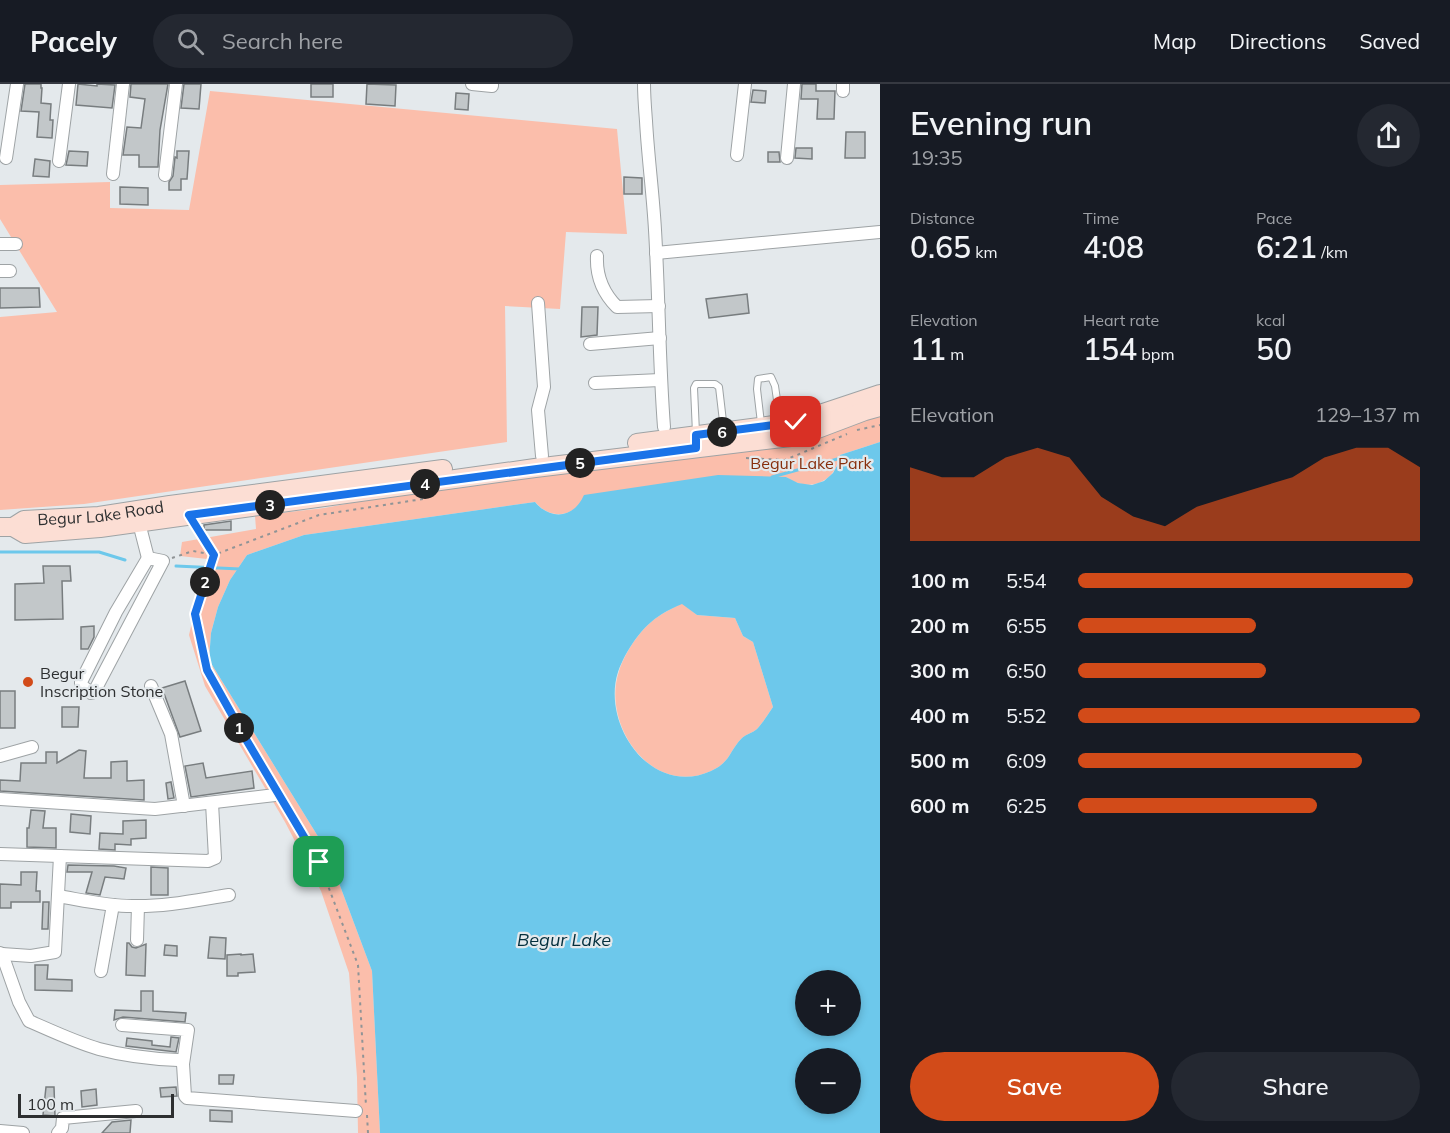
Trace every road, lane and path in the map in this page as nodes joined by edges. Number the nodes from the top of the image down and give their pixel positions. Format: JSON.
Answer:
{"nodes":[{"id":1,"x":17,"y":84,"type":"edge"},
{"id":2,"x":69,"y":84,"type":"edge"},
{"id":3,"x":123,"y":84,"type":"edge"},
{"id":4,"x":176,"y":84,"type":"edge"},
{"id":5,"x":472,"y":84,"type":"edge"},
{"id":6,"x":492,"y":84,"type":"edge"},
{"id":7,"x":644,"y":84,"type":"edge"},
{"id":8,"x":745,"y":84,"type":"edge"},
{"id":9,"x":794,"y":84,"type":"edge"},
{"id":10,"x":737,"y":155,"type":"dead end"},
{"id":11,"x":6,"y":158,"type":"dead end"},
{"id":12,"x":787,"y":158,"type":"dead end"},
{"id":13,"x":59,"y":161,"type":"dead end"},
{"id":14,"x":113,"y":174,"type":"dead end"},
{"id":15,"x":165,"y":175,"type":"dead end"},
{"id":16,"x":880,"y":232,"type":"edge"},
{"id":17,"x":0,"y":244,"type":"edge"},
{"id":18,"x":16,"y":244,"type":"dead end"},
{"id":19,"x":656,"y":253,"type":"junction"},
{"id":20,"x":597,"y":256,"type":"dead end"},
{"id":21,"x":538,"y":303,"type":"dead end"},
{"id":22,"x":659,"y":306,"type":"junction"},
{"id":23,"x":660,"y":338,"type":"junction"},
{"id":24,"x":590,"y":344,"type":"dead end"},
{"id":25,"x":660,"y":380,"type":"junction"},
{"id":26,"x":596,"y":383,"type":"dead end"},
{"id":27,"x":880,"y":394,"type":"edge"},
{"id":28,"x":880,"y":407,"type":"edge"},
{"id":29,"x":780,"y":424,"type":"junction"},
{"id":30,"x":664,"y":427,"type":"dead end"},
{"id":31,"x":762,"y":427,"type":"junction"},
{"id":32,"x":724,"y":432,"type":"junction"},
{"id":33,"x":696,"y":442,"type":"junction"},
{"id":34,"x":542,"y":456,"type":"junction"},
{"id":35,"x":359,"y":486,"type":"junction"},
{"id":36,"x":432,"y":497,"type":"dead end"},
{"id":37,"x":177,"y":513,"type":"junction"},
{"id":38,"x":140,"y":522,"type":"junction"},
{"id":39,"x":6,"y":527,"type":"edge"},
{"id":40,"x":214,"y":555,"type":"junction"},
{"id":41,"x":148,"y":558,"type":"junction"},
{"id":42,"x":164,"y":561,"type":"junction"},
{"id":43,"x":150,"y":686,"type":"dead end"},
{"id":44,"x":32,"y":747,"type":"dead end"},
{"id":45,"x":0,"y":756,"type":"edge"},
{"id":46,"x":275,"y":791,"type":"junction"},
{"id":47,"x":0,"y":800,"type":"edge"},
{"id":48,"x":212,"y":803,"type":"junction"},
{"id":49,"x":184,"y":806,"type":"junction"},
{"id":50,"x":0,"y":854,"type":"edge"},
{"id":51,"x":60,"y":856,"type":"junction"},
{"id":52,"x":229,"y":895,"type":"dead end"},
{"id":53,"x":58,"y":896,"type":"junction"},
{"id":54,"x":113,"y":905,"type":"junction"},
{"id":55,"x":138,"y":906,"type":"junction"},
{"id":56,"x":137,"y":940,"type":"dead end"},
{"id":57,"x":1,"y":954,"type":"edge"},
{"id":58,"x":101,"y":971,"type":"dead end"},
{"id":59,"x":122,"y":1025,"type":"dead end"},
{"id":60,"x":183,"y":1064,"type":"junction"},
{"id":61,"x":136,"y":1111,"type":"dead end"},
{"id":62,"x":356,"y":1111,"type":"dead end"},
{"id":63,"x":0,"y":1131,"type":"edge"},
{"id":64,"x":60,"y":1132,"type":"edge"},
{"id":65,"x":23,"y":1133,"type":"edge"},
{"id":66,"x":368,"y":1133,"type":"edge"}],
"edges":[{"from":1,"to":11,"type":"street"},
{"from":2,"to":13,"type":"street"},
{"from":3,"to":14,"type":"street"},
{"from":4,"to":15,"type":"street"},
{"from":5,"to":6,"type":"street"},
{"from":7,"to":19,"type":"street"},
{"from":8,"to":10,"type":"street"},
{"from":9,"to":12,"type":"street"},
{"from":16,"to":19,"type":"street"},
{"from":17,"to":18,"type":"street"},
{"from":19,"to":22,"type":"street"},
{"from":20,"to":22,"type":"street"},
{"from":21,"to":34,"type":"street"},
{"from":22,"to":23,"type":"street"},
{"from":23,"to":24,"type":"street"},
{"from":23,"to":25,"type":"street"},
{"from":25,"to":26,"type":"street"},
{"from":25,"to":30,"type":"street"},
{"from":27,"to":29,"type":"main road","name":"Begur Lake Road"},
{"from":28,"to":33,"type":"main road","name":"Begur Lake Road"},
{"from":29,"to":31,"type":"main road","name":"Begur Lake Road"},
{"from":29,"to":31,"type":"lane"},
{"from":31,"to":32,"type":"main road","name":"Begur Lake Road"},
{"from":32,"to":33,"type":"main road","name":"Begur Lake Road"},
{"from":32,"to":33,"type":"lane"},
{"from":33,"to":34,"type":"main road","name":"Begur Lake Road"},
{"from":33,"to":35,"type":"main road","name":"Begur Lake Road"},
{"from":34,"to":35,"type":"main road","name":"Begur Lake Road"},
{"from":35,"to":37,"type":"main road","name":"Begur Lake Road"},
{"from":36,"to":40,"type":"path"},
{"from":37,"to":38,"type":"main road","name":"Begur Lake Road"},
{"from":37,"to":39,"type":"main road","name":"Begur Lake Road"},
{"from":37,"to":40,"type":"path"},
{"from":38,"to":39,"type":"main road","name":"Begur Lake Road"},
{"from":38,"to":41,"type":"street"},
{"from":40,"to":42,"type":"path"},
{"from":40,"to":46,"type":"path"},
{"from":41,"to":42,"type":"street"},
{"from":41,"to":42,"type":"street"},
{"from":43,"to":49,"type":"street"},
{"from":44,"to":45,"type":"street"},
{"from":46,"to":48,"type":"street"},
{"from":46,"to":66,"type":"path"},
{"from":47,"to":49,"type":"street"},
{"from":48,"to":49,"type":"street"},
{"from":48,"to":51,"type":"street"},
{"from":50,"to":51,"type":"street"},
{"from":51,"to":53,"type":"street"},
{"from":52,"to":55,"type":"street"},
{"from":53,"to":54,"type":"street"},
{"from":53,"to":57,"type":"street"},
{"from":54,"to":55,"type":"street"},
{"from":54,"to":58,"type":"street"},
{"from":55,"to":56,"type":"street"},
{"from":57,"to":60,"type":"street"},
{"from":59,"to":60,"type":"street"},
{"from":60,"to":62,"type":"street"},
{"from":61,"to":64,"type":"street"},
{"from":63,"to":65,"type":"street"}]}
